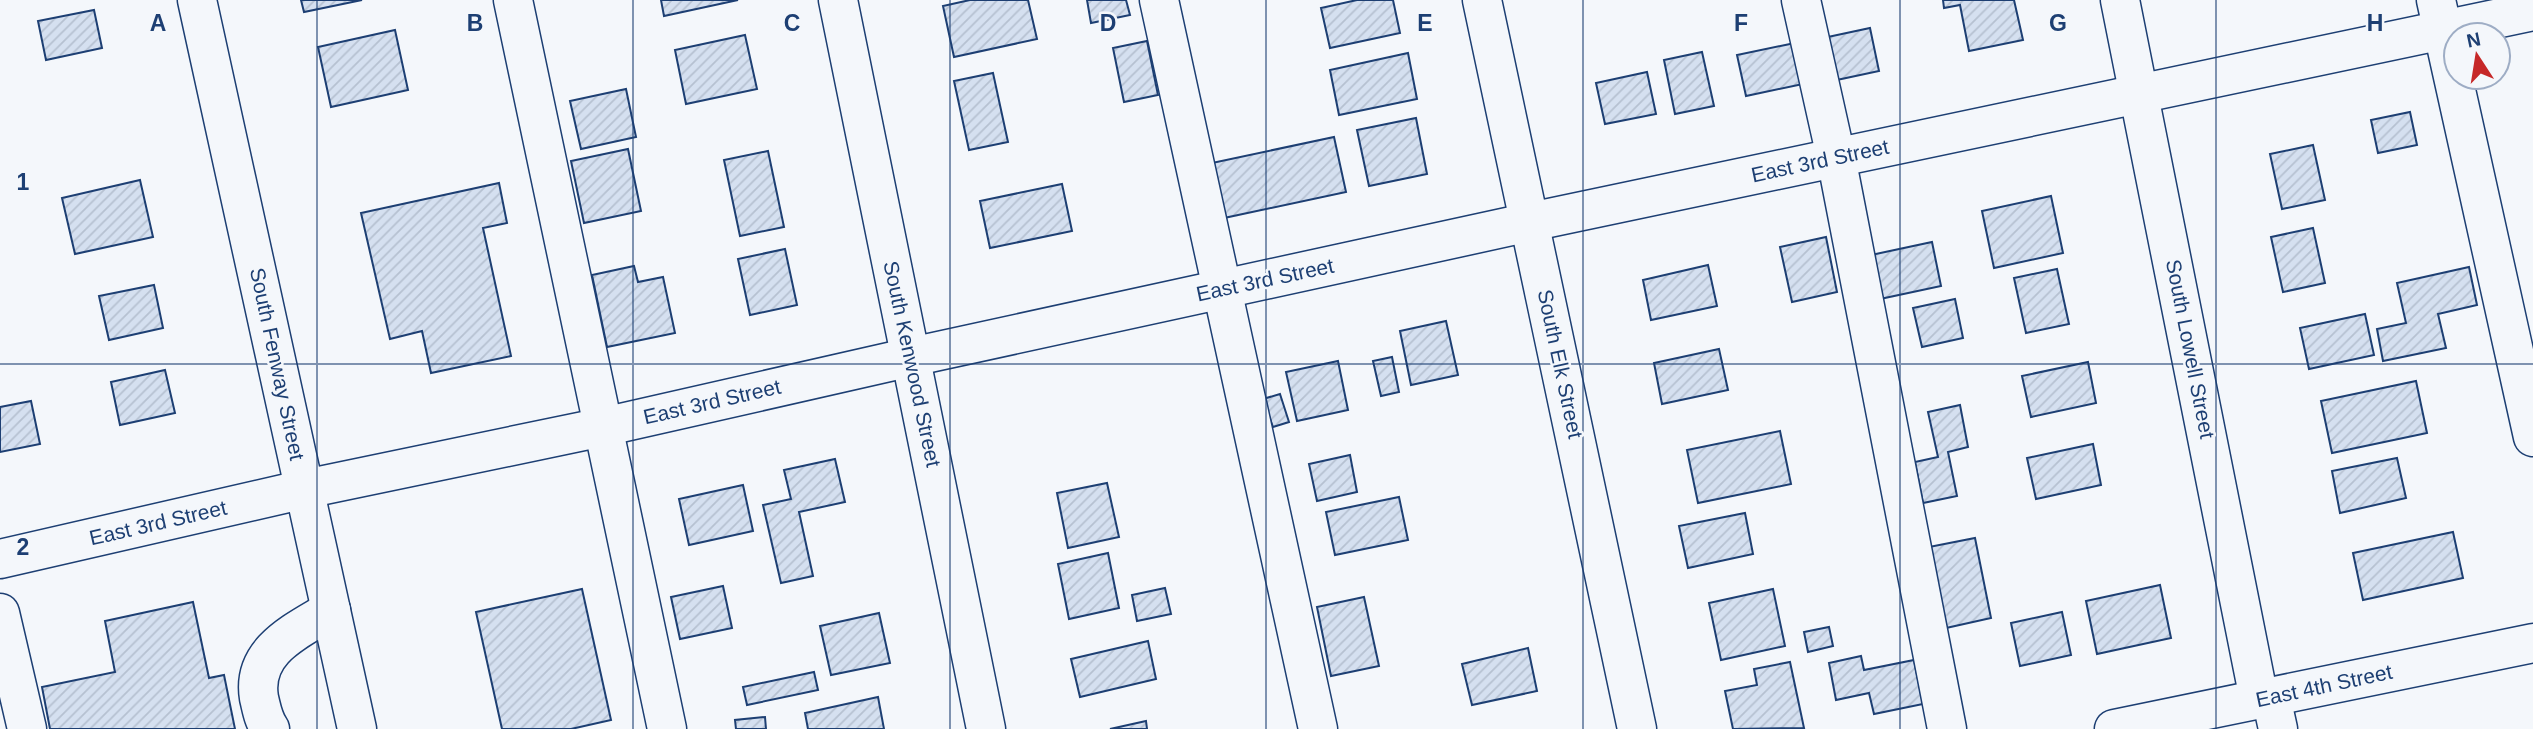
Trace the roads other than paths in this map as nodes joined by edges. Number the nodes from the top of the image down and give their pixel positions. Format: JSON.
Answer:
{"nodes":[{"id":1,"x":197,"y":0,"type":"edge"},
{"id":2,"x":513,"y":0,"type":"edge"},
{"id":3,"x":838,"y":0,"type":"edge"},
{"id":4,"x":1159,"y":0,"type":"edge"},
{"id":5,"x":1482,"y":0,"type":"edge"},
{"id":6,"x":1801,"y":0,"type":"edge"},
{"id":7,"x":2120,"y":0,"type":"edge"},
{"id":8,"x":2533,"y":11,"type":"edge"},
{"id":9,"x":2439,"y":15,"type":"edge"},
{"id":10,"x":2140,"y":95,"type":"junction"},
{"id":11,"x":1836,"y":157,"type":"junction"},
{"id":12,"x":1530,"y":222,"type":"junction"},
{"id":13,"x":1221,"y":289,"type":"junction"},
{"id":14,"x":911,"y":357,"type":"junction"},
{"id":15,"x":603,"y":427,"type":"junction"},
{"id":16,"x":2533,"y":437,"type":"edge"},
{"id":17,"x":305,"y":489,"type":"junction"},
{"id":18,"x":0,"y":559,"type":"edge"},
{"id":19,"x":331,"y":610,"type":"junction"},
{"id":20,"x":0,"y":613,"type":"edge"},
{"id":21,"x":2533,"y":643,"type":"edge"},
{"id":22,"x":2269,"y":708,"type":"edge"},
{"id":23,"x":27,"y":729,"type":"edge"},
{"id":24,"x":270,"y":729,"type":"edge"},
{"id":25,"x":356,"y":729,"type":"edge"},
{"id":26,"x":667,"y":729,"type":"edge"},
{"id":27,"x":986,"y":729,"type":"edge"},
{"id":28,"x":1318,"y":729,"type":"edge"},
{"id":29,"x":1637,"y":729,"type":"edge"},
{"id":30,"x":1947,"y":729,"type":"edge"},
{"id":31,"x":2114,"y":729,"type":"edge"}],
"edges":[{"from":1,"to":17,"type":"street","name":"South Fenway Street"},
{"from":2,"to":15,"type":"street"},
{"from":3,"to":14,"type":"street","name":"South Kenwood Street"},
{"from":4,"to":13,"type":"street"},
{"from":5,"to":12,"type":"street","name":"South Elk Street"},
{"from":6,"to":11,"type":"street"},
{"from":7,"to":10,"type":"street","name":"South Lowell Street"},
{"from":8,"to":9,"type":"street","name":"East 3rd Street"},
{"from":9,"to":10,"type":"street","name":"East 3rd Street"},
{"from":9,"to":16,"type":"street"},
{"from":10,"to":11,"type":"street","name":"East 3rd Street"},
{"from":10,"to":22,"type":"street","name":"South Lowell Street"},
{"from":11,"to":12,"type":"street","name":"East 3rd Street"},
{"from":11,"to":30,"type":"street"},
{"from":12,"to":13,"type":"street","name":"East 3rd Street"},
{"from":12,"to":29,"type":"street","name":"South Elk Street"},
{"from":13,"to":14,"type":"street","name":"East 3rd Street"},
{"from":13,"to":28,"type":"street"},
{"from":14,"to":15,"type":"street","name":"East 3rd Street"},
{"from":14,"to":27,"type":"street","name":"South Kenwood Street"},
{"from":15,"to":17,"type":"street","name":"East 3rd Street"},
{"from":15,"to":26,"type":"street"},
{"from":17,"to":18,"type":"street","name":"East 3rd Street"},
{"from":17,"to":19,"type":"street","name":"South Fenway Street"},
{"from":19,"to":24,"type":"street"},
{"from":19,"to":25,"type":"street","name":"South Fenway Street"},
{"from":20,"to":23,"type":"street"},
{"from":21,"to":22,"type":"street","name":"East 4th Street"},
{"from":22,"to":31,"type":"street","name":"East 4th Street"}]}
